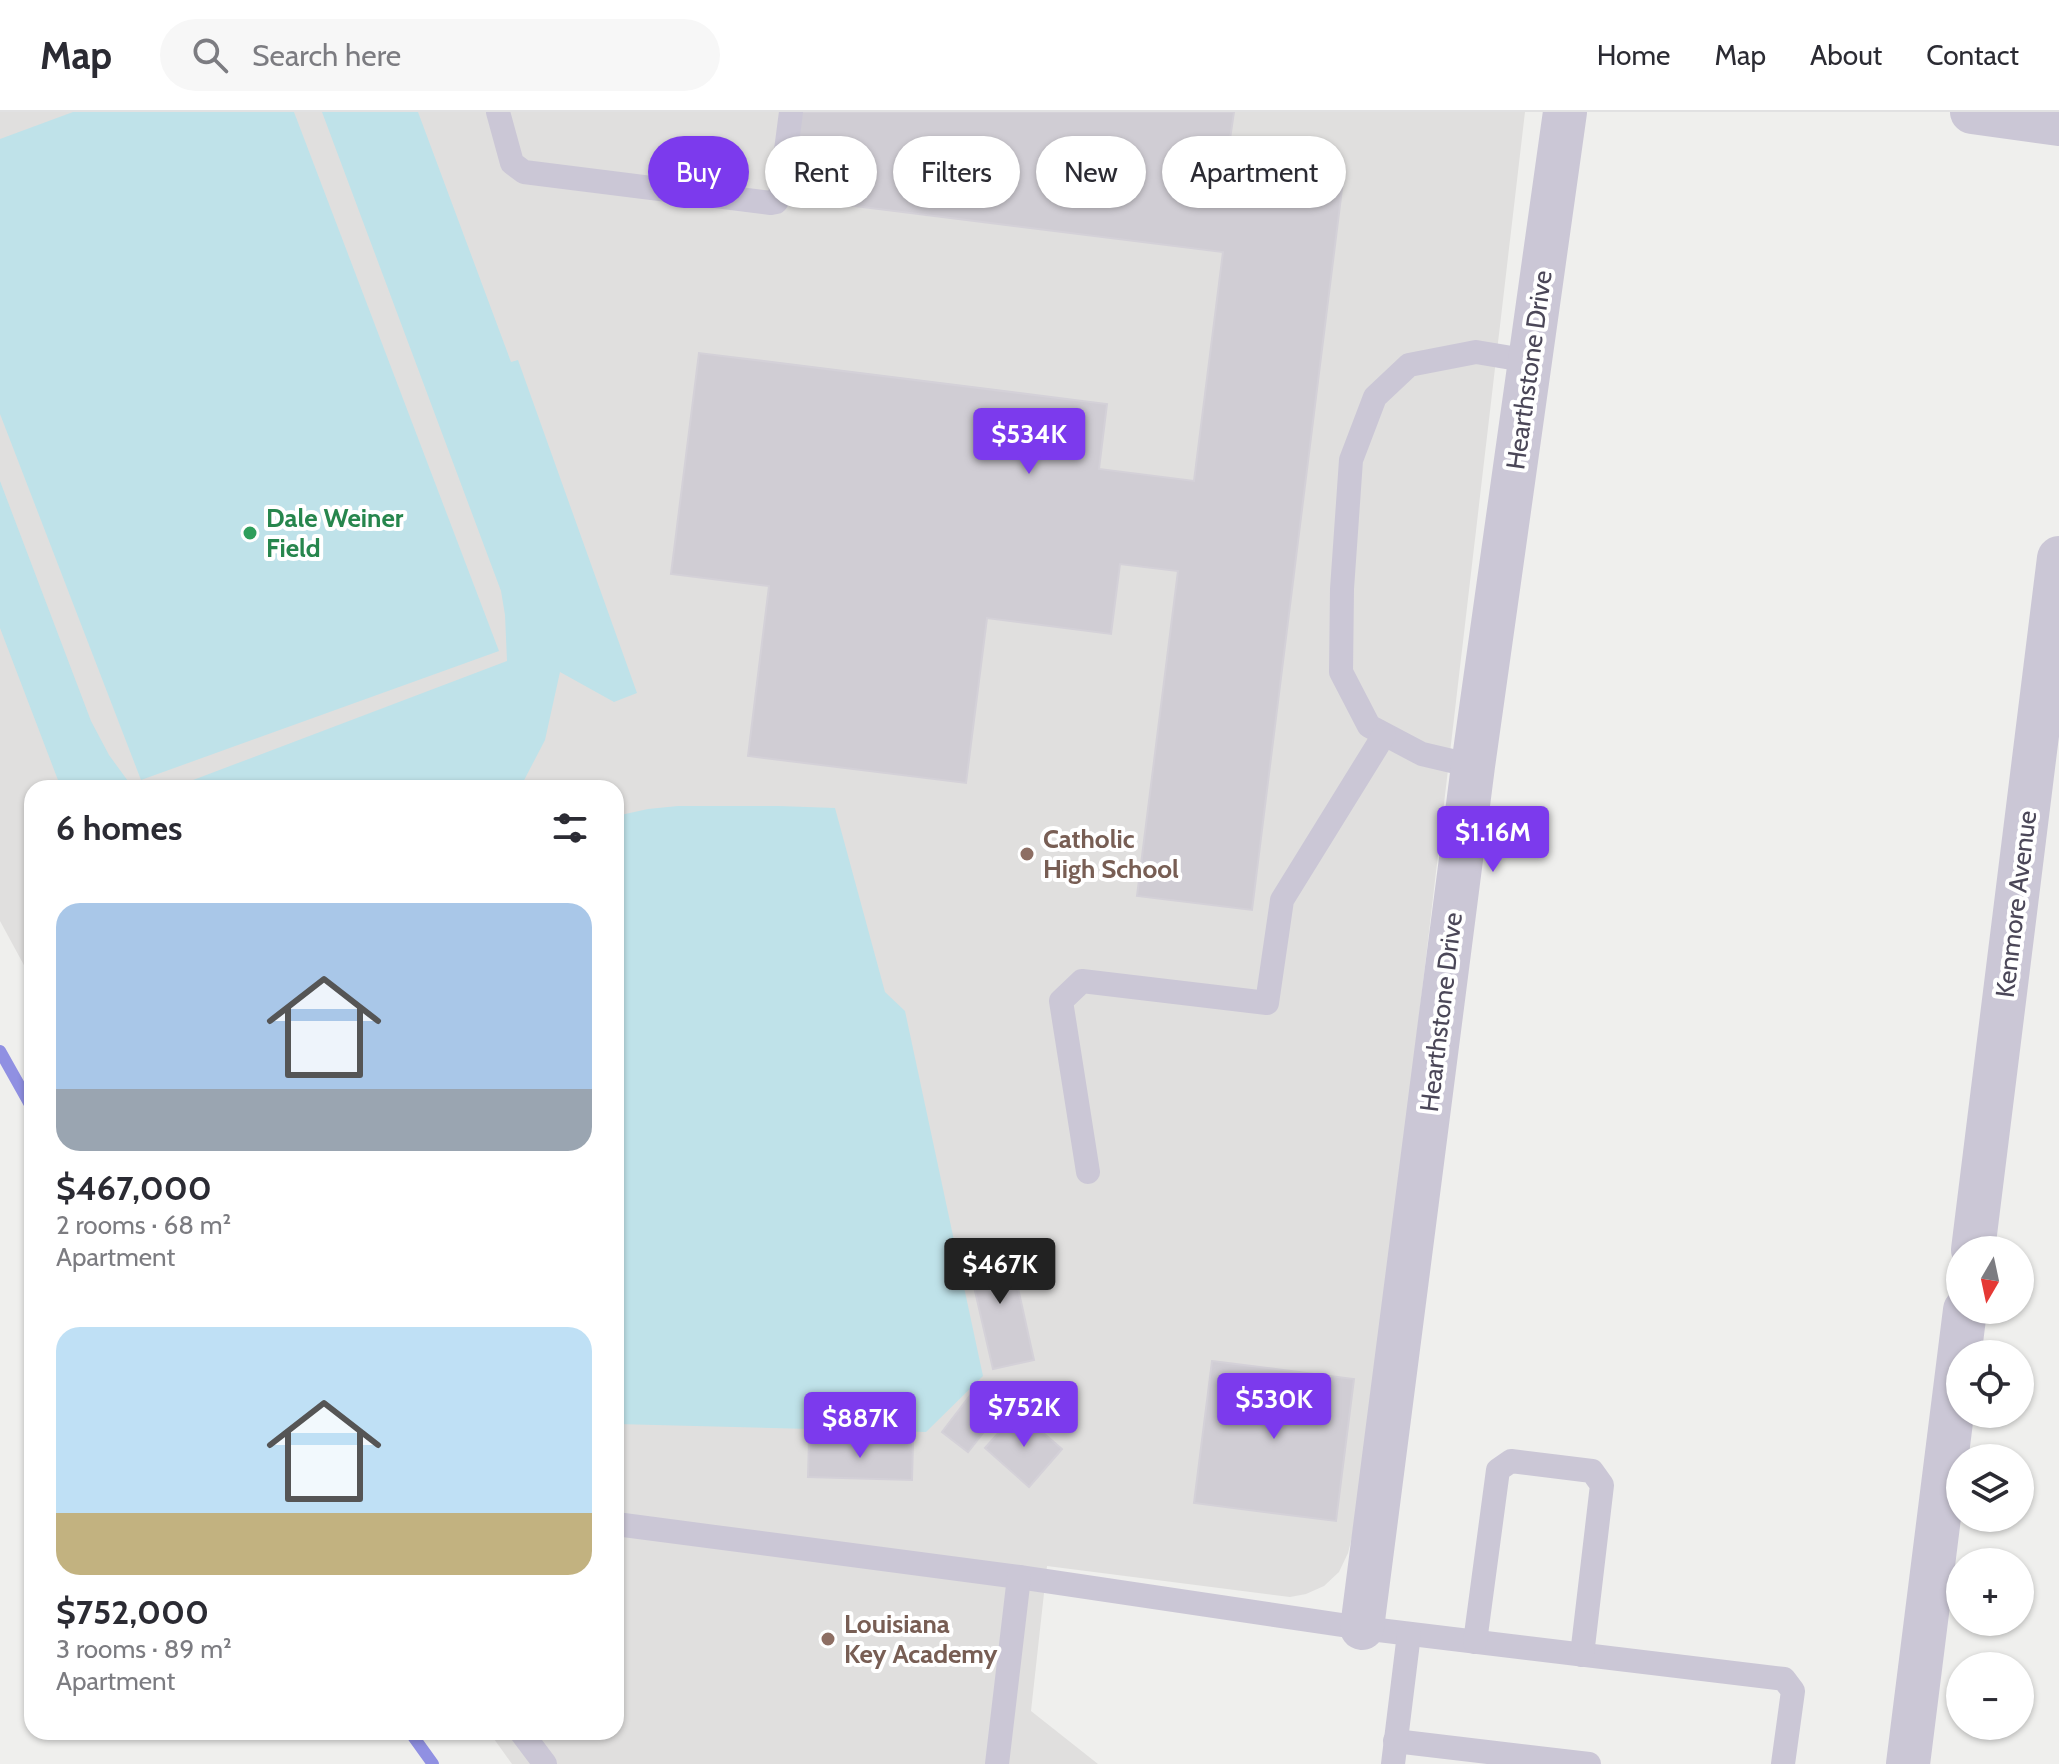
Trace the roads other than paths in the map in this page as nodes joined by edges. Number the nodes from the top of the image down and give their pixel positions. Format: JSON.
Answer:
{"nodes":[{"id":1,"x":498,"y":112,"type":"edge"},
{"id":2,"x":791,"y":112,"type":"edge"},
{"id":3,"x":1565,"y":112,"type":"edge"},
{"id":4,"x":1972,"y":112,"type":"edge"},
{"id":5,"x":2059,"y":124,"type":"edge"},
{"id":6,"x":1530,"y":361,"type":"junction"},
{"id":7,"x":2059,"y":558,"type":"edge"},
{"id":8,"x":1384,"y":735,"type":"junction"},
{"id":9,"x":2048,"y":737,"type":"edge"},
{"id":10,"x":1473,"y":766,"type":"junction"},
{"id":11,"x":1088,"y":1172,"type":"dead end"},
{"id":12,"x":1975,"y":1236,"type":"edge"},
{"id":13,"x":1963,"y":1324,"type":"edge"},
{"id":14,"x":624,"y":1525,"type":"edge"},
{"id":15,"x":1019,"y":1577,"type":"junction"},
{"id":16,"x":1362,"y":1628,"type":"junction"},
{"id":17,"x":1409,"y":1634,"type":"junction"},
{"id":18,"x":1475,"y":1642,"type":"junction"},
{"id":19,"x":1582,"y":1655,"type":"junction"},
{"id":20,"x":527,"y":1740,"type":"edge"},
{"id":21,"x":1394,"y":1753,"type":"edge"},
{"id":22,"x":545,"y":1764,"type":"edge"},
{"id":23,"x":997,"y":1764,"type":"edge"},
{"id":24,"x":1589,"y":1764,"type":"edge"},
{"id":25,"x":1783,"y":1764,"type":"edge"},
{"id":26,"x":1908,"y":1764,"type":"edge"}],
"edges":[{"from":1,"to":2,"type":"lane"},
{"from":3,"to":6,"type":"street","name":"Hearthstone Drive"},
{"from":4,"to":5,"type":"street"},
{"from":6,"to":8,"type":"lane"},
{"from":6,"to":10,"type":"street","name":"Hearthstone Drive"},
{"from":7,"to":9,"type":"street","name":"Kenmore Avenue"},
{"from":8,"to":10,"type":"lane"},
{"from":8,"to":11,"type":"lane"},
{"from":9,"to":12,"type":"street","name":"Kenmore Avenue"},
{"from":10,"to":16,"type":"street","name":"Hearthstone Drive"},
{"from":13,"to":26,"type":"street"},
{"from":14,"to":15,"type":"lane"},
{"from":15,"to":16,"type":"lane"},
{"from":15,"to":23,"type":"lane"},
{"from":16,"to":17,"type":"lane"},
{"from":17,"to":18,"type":"lane"},
{"from":17,"to":21,"type":"lane"},
{"from":18,"to":19,"type":"lane"},
{"from":18,"to":19,"type":"lane"},
{"from":19,"to":25,"type":"lane"},
{"from":20,"to":22,"type":"lane"},
{"from":21,"to":24,"type":"lane"}]}
